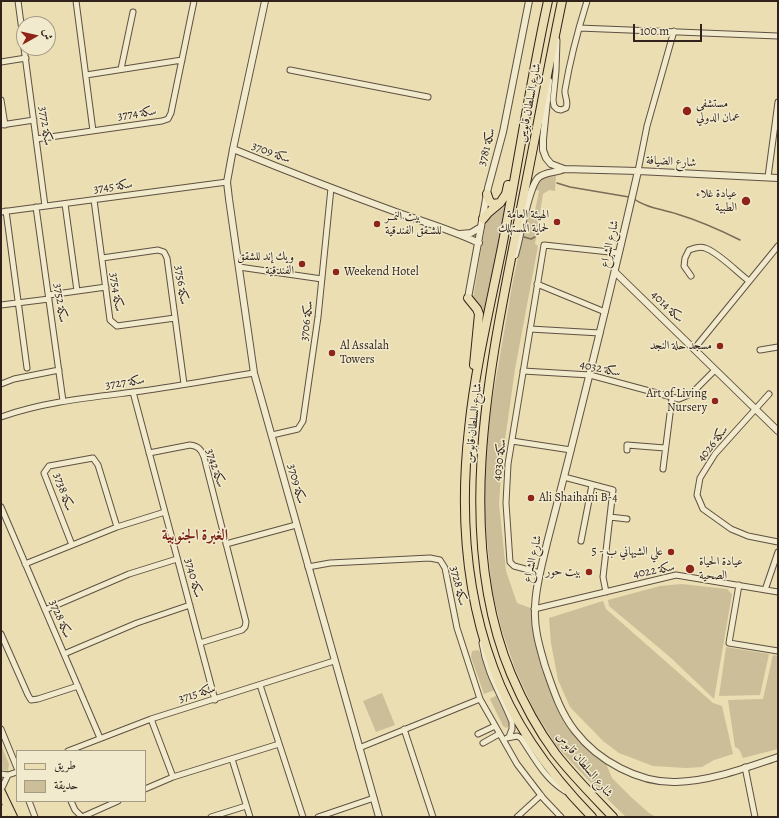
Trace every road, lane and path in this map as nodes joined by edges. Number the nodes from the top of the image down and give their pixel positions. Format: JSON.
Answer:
{"nodes":[{"id":1,"x":18,"y":1,"type":"edge"},
{"id":2,"x":76,"y":1,"type":"edge"},
{"id":3,"x":194,"y":1,"type":"edge"},
{"id":4,"x":265,"y":1,"type":"edge"},
{"id":5,"x":529,"y":1,"type":"edge"},
{"id":6,"x":548,"y":1,"type":"edge"},
{"id":7,"x":562,"y":1,"type":"edge"},
{"id":8,"x":587,"y":1,"type":"edge"},
{"id":9,"x":133,"y":12,"type":"dead end"},
{"id":10,"x":20,"y":16,"type":"edge"},
{"id":11,"x":558,"y":24,"type":"junction"},
{"id":12,"x":579,"y":28,"type":"junction"},
{"id":13,"x":674,"y":32,"type":"junction"},
{"id":14,"x":778,"y":36,"type":"edge"},
{"id":15,"x":552,"y":52,"type":"junction"},
{"id":16,"x":26,"y":58,"type":"joint"},
{"id":17,"x":182,"y":60,"type":"junction"},
{"id":18,"x":1,"y":62,"type":"edge"},
{"id":19,"x":121,"y":69,"type":"junction"},
{"id":20,"x":290,"y":70,"type":"dead end"},
{"id":21,"x":86,"y":74,"type":"junction"},
{"id":22,"x":428,"y":97,"type":"dead end"},
{"id":23,"x":1,"y":100,"type":"edge"},
{"id":24,"x":778,"y":102,"type":"edge"},
{"id":25,"x":34,"y":120,"type":"junction"},
{"id":26,"x":3,"y":125,"type":"edge"},
{"id":27,"x":93,"y":131,"type":"junction"},
{"id":28,"x":36,"y":138,"type":"junction"},
{"id":29,"x":521,"y":138,"type":"junction"},
{"id":30,"x":233,"y":150,"type":"junction"},
{"id":31,"x":564,"y":169,"type":"junction"},
{"id":32,"x":638,"y":171,"type":"junction"},
{"id":33,"x":768,"y":177,"type":"junction"},
{"id":34,"x":778,"y":178,"type":"edge"},
{"id":35,"x":227,"y":182,"type":"junction"},
{"id":36,"x":331,"y":188,"type":"junction"},
{"id":37,"x":487,"y":194,"type":"junction"},
{"id":38,"x":94,"y":200,"type":"junction"},
{"id":39,"x":500,"y":203,"type":"junction"},
{"id":40,"x":65,"y":204,"type":"junction"},
{"id":41,"x":45,"y":206,"type":"junction"},
{"id":42,"x":36,"y":207,"type":"junction"},
{"id":43,"x":3,"y":212,"type":"edge"},
{"id":44,"x":482,"y":223,"type":"junction"},
{"id":45,"x":459,"y":234,"type":"junction"},
{"id":46,"x":479,"y":243,"type":"junction"},
{"id":47,"x":778,"y":246,"type":"edge"},
{"id":48,"x":619,"y":253,"type":"junction"},
{"id":49,"x":102,"y":258,"type":"junction"},
{"id":50,"x":239,"y":267,"type":"junction"},
{"id":51,"x":615,"y":272,"type":"junction"},
{"id":52,"x":691,"y":276,"type":"dead end"},
{"id":53,"x":322,"y":279,"type":"junction"},
{"id":54,"x":749,"y":281,"type":"junction"},
{"id":55,"x":506,"y":283,"type":"junction"},
{"id":56,"x":537,"y":284,"type":"junction"},
{"id":57,"x":106,"y":287,"type":"junction"},
{"id":58,"x":77,"y":291,"type":"junction"},
{"id":59,"x":49,"y":297,"type":"junction"},
{"id":60,"x":468,"y":298,"type":"joint"},
{"id":61,"x":18,"y":303,"type":"junction"},
{"id":62,"x":1,"y":305,"type":"edge"},
{"id":63,"x":605,"y":312,"type":"junction"},
{"id":64,"x":175,"y":318,"type":"junction"},
{"id":65,"x":530,"y":328,"type":"junction"},
{"id":66,"x":600,"y":333,"type":"junction"},
{"id":67,"x":778,"y":347,"type":"edge"},
{"id":68,"x":694,"y":349,"type":"junction"},
{"id":69,"x":760,"y":350,"type":"dead end"},
{"id":70,"x":27,"y":368,"type":"dead end"},
{"id":71,"x":59,"y":370,"type":"junction"},
{"id":72,"x":714,"y":370,"type":"junction"},
{"id":73,"x":523,"y":371,"type":"junction"},
{"id":74,"x":254,"y":373,"type":"junction"},
{"id":75,"x":590,"y":375,"type":"junction"},
{"id":76,"x":1,"y":384,"type":"edge"},
{"id":77,"x":184,"y":384,"type":"junction"},
{"id":78,"x":133,"y":392,"type":"junction"},
{"id":79,"x":769,"y":394,"type":"dead end"},
{"id":80,"x":672,"y":398,"type":"junction"},
{"id":81,"x":63,"y":401,"type":"junction"},
{"id":82,"x":756,"y":409,"type":"junction"},
{"id":83,"x":1,"y":417,"type":"edge"},
{"id":84,"x":469,"y":429,"type":"junction"},
{"id":85,"x":778,"y":431,"type":"edge"},
{"id":86,"x":272,"y":435,"type":"junction"},
{"id":87,"x":512,"y":441,"type":"junction"},
{"id":88,"x":665,"y":448,"type":"junction"},
{"id":89,"x":571,"y":450,"type":"junction"},
{"id":90,"x":627,"y":450,"type":"dead end"},
{"id":91,"x":149,"y":453,"type":"junction"},
{"id":92,"x":663,"y":469,"type":"dead end"},
{"id":93,"x":564,"y":477,"type":"junction"},
{"id":94,"x":592,"y":485,"type":"junction"},
{"id":95,"x":1,"y":507,"type":"edge"},
{"id":96,"x":165,"y":512,"type":"junction"},
{"id":97,"x":610,"y":517,"type":"junction"},
{"id":98,"x":627,"y":519,"type":"dead end"},
{"id":99,"x":296,"y":525,"type":"junction"},
{"id":100,"x":117,"y":527,"type":"junction"},
{"id":101,"x":582,"y":541,"type":"dead end"},
{"id":102,"x":778,"y":542,"type":"edge"},
{"id":103,"x":226,"y":544,"type":"junction"},
{"id":104,"x":72,"y":545,"type":"junction"},
{"id":105,"x":778,"y":552,"type":"edge"},
{"id":106,"x":177,"y":559,"type":"junction"},
{"id":107,"x":25,"y":564,"type":"junction"},
{"id":108,"x":308,"y":567,"type":"junction"},
{"id":109,"x":540,"y":573,"type":"junction"},
{"id":110,"x":739,"y":585,"type":"junction"},
{"id":111,"x":765,"y":590,"type":"junction"},
{"id":112,"x":606,"y":592,"type":"junction"},
{"id":113,"x":778,"y":592,"type":"edge"},
{"id":114,"x":190,"y":605,"type":"junction"},
{"id":115,"x":534,"y":609,"type":"junction"},
{"id":116,"x":45,"y":610,"type":"junction"},
{"id":117,"x":479,"y":625,"type":"junction"},
{"id":118,"x":1,"y":634,"type":"edge"},
{"id":119,"x":200,"y":643,"type":"junction"},
{"id":120,"x":778,"y":651,"type":"edge"},
{"id":121,"x":64,"y":654,"type":"junction"},
{"id":122,"x":334,"y":661,"type":"junction"},
{"id":123,"x":260,"y":685,"type":"junction"},
{"id":124,"x":78,"y":686,"type":"junction"},
{"id":125,"x":480,"y":699,"type":"junction"},
{"id":126,"x":215,"y":700,"type":"junction"},
{"id":127,"x":151,"y":719,"type":"junction"},
{"id":128,"x":495,"y":726,"type":"junction"},
{"id":129,"x":1,"y":729,"type":"edge"},
{"id":130,"x":404,"y":729,"type":"junction"},
{"id":131,"x":478,"y":734,"type":"dead end"},
{"id":132,"x":499,"y":734,"type":"junction"},
{"id":133,"x":509,"y":737,"type":"junction"},
{"id":134,"x":100,"y":738,"type":"junction"},
{"id":135,"x":503,"y":740,"type":"junction"},
{"id":136,"x":483,"y":743,"type":"dead end"},
{"id":137,"x":279,"y":744,"type":"junction"},
{"id":138,"x":360,"y":748,"type":"junction"},
{"id":139,"x":70,"y":750,"type":"edge"},
{"id":140,"x":778,"y":757,"type":"edge"},
{"id":141,"x":232,"y":759,"type":"junction"},
{"id":142,"x":16,"y":766,"type":"edge"},
{"id":143,"x":746,"y":767,"type":"junction"},
{"id":144,"x":16,"y":772,"type":"edge"},
{"id":145,"x":1,"y":774,"type":"edge"},
{"id":146,"x":8,"y":775,"type":"junction"},
{"id":147,"x":173,"y":777,"type":"junction"},
{"id":148,"x":146,"y":789,"type":"edge"},
{"id":149,"x":1,"y":791,"type":"edge"},
{"id":150,"x":569,"y":793,"type":"junction"},
{"id":151,"x":541,"y":795,"type":"junction"},
{"id":152,"x":374,"y":798,"type":"junction"},
{"id":153,"x":29,"y":802,"type":"edge"},
{"id":154,"x":71,"y":802,"type":"edge"},
{"id":155,"x":116,"y":802,"type":"edge"},
{"id":156,"x":246,"y":806,"type":"junction"},
{"id":157,"x":1,"y":809,"type":"edge"},
{"id":158,"x":4,"y":817,"type":"edge"},
{"id":159,"x":13,"y":817,"type":"edge"},
{"id":160,"x":35,"y":817,"type":"edge"},
{"id":161,"x":82,"y":817,"type":"edge"},
{"id":162,"x":210,"y":817,"type":"edge"},
{"id":163,"x":250,"y":817,"type":"edge"},
{"id":164,"x":303,"y":817,"type":"edge"},
{"id":165,"x":318,"y":817,"type":"edge"},
{"id":166,"x":379,"y":817,"type":"edge"},
{"id":167,"x":432,"y":817,"type":"edge"},
{"id":168,"x":517,"y":817,"type":"edge"},
{"id":169,"x":561,"y":817,"type":"edge"},
{"id":170,"x":592,"y":817,"type":"edge"},
{"id":171,"x":614,"y":817,"type":"edge"},
{"id":172,"x":756,"y":817,"type":"edge"}],
"edges":[{"from":1,"to":10,"type":"street","name":"سكة 3772"},
{"from":2,"to":21,"type":"street"},
{"from":3,"to":17,"type":"street","name":"سكة 3774"},
{"from":4,"to":30,"type":"street","name":"سكة 3709"},
{"from":5,"to":37,"type":"street","name":"سكة 3781"},
{"from":6,"to":29,"type":"main road","name":"شارع السلطان قابوس"},
{"from":7,"to":11,"type":"main road","name":"شارع السلطان قابوس"},
{"from":8,"to":12,"type":"street"},
{"from":9,"to":19,"type":"street"},
{"from":11,"to":12,"type":"street"},
{"from":11,"to":15,"type":"main road","name":"شارع السلطان قابوس"},
{"from":12,"to":13,"type":"street"},
{"from":13,"to":14,"type":"street"},
{"from":13,"to":32,"type":"street"},
{"from":15,"to":31,"type":"street"},
{"from":15,"to":55,"type":"main road","name":"شارع السلطان قابوس"},
{"from":16,"to":18,"type":"street"},
{"from":16,"to":25,"type":"street","name":"سكة 3772"},
{"from":17,"to":19,"type":"street"},
{"from":17,"to":27,"type":"street","name":"سكة 3774"},
{"from":19,"to":21,"type":"street"},
{"from":20,"to":22,"type":"street"},
{"from":21,"to":27,"type":"street"},
{"from":23,"to":26,"type":"street"},
{"from":24,"to":33,"type":"street"},
{"from":25,"to":26,"type":"street"},
{"from":25,"to":28,"type":"street","name":"سكة 3772"},
{"from":27,"to":28,"type":"street","name":"سكة 3774"},
{"from":28,"to":41,"type":"street","name":"سكة 3772"},
{"from":29,"to":39,"type":"main road"},
{"from":29,"to":84,"type":"main road","name":"شارع السلطان قابوس"},
{"from":30,"to":35,"type":"street","name":"سكة 3709"},
{"from":30,"to":36,"type":"street","name":"سكة 3709"},
{"from":31,"to":32,"type":"street","name":"شارع الضيافة"},
{"from":31,"to":55,"type":"street"},
{"from":32,"to":33,"type":"street","name":"شارع الضيافة"},
{"from":32,"to":48,"type":"street","name":"شارع الشراع"},
{"from":33,"to":34,"type":"street","name":"شارع الضيافة"},
{"from":35,"to":38,"type":"street","name":"سكة 3745"},
{"from":35,"to":50,"type":"street","name":"سكة 3709"},
{"from":36,"to":45,"type":"street","name":"سكة 3709"},
{"from":36,"to":53,"type":"street","name":"سكة 3706"},
{"from":37,"to":39,"type":"main road"},
{"from":37,"to":44,"type":"street","name":"سكة 3781"},
{"from":38,"to":40,"type":"street","name":"سكة 3745"},
{"from":38,"to":49,"type":"street","name":"سكة 3754"},
{"from":39,"to":44,"type":"main road"},
{"from":40,"to":41,"type":"street","name":"سكة 3745"},
{"from":40,"to":58,"type":"street"},
{"from":41,"to":42,"type":"street","name":"سكة 3745"},
{"from":42,"to":43,"type":"street","name":"سكة 3745"},
{"from":42,"to":59,"type":"street","name":"سكة 3752"},
{"from":43,"to":61,"type":"street"},
{"from":44,"to":45,"type":"street"},
{"from":44,"to":46,"type":"street","name":"سكة 3781"},
{"from":45,"to":46,"type":"street","name":"سكة 3709"},
{"from":46,"to":60,"type":"street","name":"سكة 3781"},
{"from":47,"to":54,"type":"street"},
{"from":48,"to":51,"type":"street","name":"شارع الشراع"},
{"from":48,"to":56,"type":"street","name":"سكة 4030"},
{"from":49,"to":57,"type":"street","name":"سكة 3754"},
{"from":49,"to":64,"type":"street","name":"سكة 3756"},
{"from":50,"to":53,"type":"street"},
{"from":50,"to":74,"type":"street","name":"سكة 3709"},
{"from":51,"to":63,"type":"street","name":"شارع الشراع"},
{"from":51,"to":68,"type":"street","name":"سكة 4014"},
{"from":52,"to":54,"type":"street"},
{"from":53,"to":86,"type":"street","name":"سكة 3706"},
{"from":54,"to":68,"type":"street"},
{"from":55,"to":171,"type":"main road","name":"شارع السلطان قابوس"},
{"from":56,"to":63,"type":"street"},
{"from":56,"to":65,"type":"street","name":"سكة 4030"},
{"from":57,"to":58,"type":"street"},
{"from":57,"to":64,"type":"street","name":"سكة 3754"},
{"from":58,"to":59,"type":"street"},
{"from":59,"to":61,"type":"street"},
{"from":59,"to":71,"type":"street","name":"سكة 3752"},
{"from":60,"to":84,"type":"main road"},
{"from":61,"to":62,"type":"street"},
{"from":61,"to":70,"type":"street"},
{"from":63,"to":66,"type":"street","name":"شارع الشراع"},
{"from":64,"to":77,"type":"street","name":"سكة 3756"},
{"from":65,"to":66,"type":"street"},
{"from":65,"to":73,"type":"street","name":"سكة 4030"},
{"from":66,"to":75,"type":"street","name":"شارع الشراع"},
{"from":67,"to":69,"type":"street"},
{"from":68,"to":72,"type":"street","name":"سكة 4014"},
{"from":71,"to":76,"type":"street"},
{"from":71,"to":81,"type":"street","name":"سكة 3752"},
{"from":72,"to":80,"type":"street","name":"سكة 4032"},
{"from":72,"to":82,"type":"street","name":"سكة 4014"},
{"from":73,"to":75,"type":"street","name":"سكة 4032"},
{"from":73,"to":87,"type":"street","name":"سكة 4030"},
{"from":74,"to":77,"type":"street","name":"سكة 3727"},
{"from":74,"to":86,"type":"street","name":"سكة 3709"},
{"from":75,"to":80,"type":"street","name":"سكة 4032"},
{"from":75,"to":89,"type":"street","name":"شارع الشراع"},
{"from":77,"to":78,"type":"street","name":"سكة 3727"},
{"from":78,"to":81,"type":"street","name":"سكة 3727"},
{"from":78,"to":91,"type":"street","name":"سكة 3740"},
{"from":79,"to":82,"type":"street"},
{"from":80,"to":88,"type":"street"},
{"from":81,"to":83,"type":"street","name":"سكة 3727"},
{"from":82,"to":85,"type":"street","name":"سكة 4014"},
{"from":82,"to":102,"type":"street","name":"سكة 4026"},
{"from":84,"to":117,"type":"main road","name":"شارع السلطان قابوس"},
{"from":86,"to":99,"type":"street","name":"سكة 3709"},
{"from":87,"to":89,"type":"street"},
{"from":87,"to":109,"type":"street","name":"سكة 4030"},
{"from":88,"to":90,"type":"street"},
{"from":88,"to":92,"type":"street"},
{"from":89,"to":93,"type":"street","name":"شارع الشراع"},
{"from":91,"to":96,"type":"street","name":"سكة 3740"},
{"from":91,"to":103,"type":"street","name":"سكة 3742"},
{"from":93,"to":94,"type":"street"},
{"from":93,"to":109,"type":"street","name":"شارع الشراع"},
{"from":94,"to":97,"type":"street"},
{"from":94,"to":101,"type":"street"},
{"from":95,"to":107,"type":"street","name":"سكة 3728"},
{"from":96,"to":100,"type":"street"},
{"from":96,"to":106,"type":"street","name":"سكة 3740"},
{"from":97,"to":98,"type":"street"},
{"from":97,"to":112,"type":"street"},
{"from":99,"to":103,"type":"street"},
{"from":99,"to":108,"type":"street","name":"سكة 3709"},
{"from":100,"to":104,"type":"street"},
{"from":100,"to":104,"type":"street","name":"سكة 3738"},
{"from":103,"to":119,"type":"street","name":"سكة 3742"},
{"from":104,"to":107,"type":"street"},
{"from":105,"to":111,"type":"street"},
{"from":106,"to":114,"type":"street","name":"سكة 3740"},
{"from":106,"to":116,"type":"street"},
{"from":107,"to":116,"type":"street","name":"سكة 3728"},
{"from":108,"to":122,"type":"street","name":"سكة 3709"},
{"from":108,"to":125,"type":"street","name":"سكة 3728"},
{"from":109,"to":115,"type":"street","name":"شارع الشراع"},
{"from":110,"to":111,"type":"street","name":"سكة 4022"},
{"from":110,"to":112,"type":"street","name":"سكة 4022"},
{"from":110,"to":120,"type":"street"},
{"from":111,"to":113,"type":"street","name":"سكة 4022"},
{"from":112,"to":115,"type":"street","name":"سكة 4022"},
{"from":114,"to":119,"type":"street","name":"سكة 3740"},
{"from":114,"to":121,"type":"street"},
{"from":115,"to":143,"type":"street","name":"شارع الشراع"},
{"from":116,"to":121,"type":"street","name":"سكة 3728"},
{"from":117,"to":133,"type":"street"},
{"from":117,"to":150,"type":"main road","name":"شارع السلطان قابوس"},
{"from":118,"to":124,"type":"street"},
{"from":119,"to":126,"type":"street","name":"سكة 3740"},
{"from":121,"to":124,"type":"street","name":"سكة 3728"},
{"from":122,"to":123,"type":"street","name":"سكة 3715"},
{"from":122,"to":138,"type":"street","name":"سكة 3709"},
{"from":123,"to":126,"type":"street","name":"سكة 3715"},
{"from":123,"to":137,"type":"street"},
{"from":124,"to":134,"type":"street","name":"سكة 3728"},
{"from":125,"to":128,"type":"street"},
{"from":125,"to":130,"type":"street"},
{"from":126,"to":127,"type":"street","name":"سكة 3715"},
{"from":127,"to":134,"type":"street","name":"سكة 3715"},
{"from":127,"to":147,"type":"street"},
{"from":128,"to":131,"type":"street"},
{"from":128,"to":132,"type":"street"},
{"from":129,"to":142,"type":"street"},
{"from":130,"to":138,"type":"street"},
{"from":130,"to":167,"type":"street"},
{"from":132,"to":135,"type":"street"},
{"from":132,"to":136,"type":"street"},
{"from":133,"to":135,"type":"street"},
{"from":133,"to":150,"type":"street"},
{"from":134,"to":139,"type":"street","name":"سكة 3715"},
{"from":135,"to":151,"type":"street"},
{"from":137,"to":141,"type":"street"},
{"from":137,"to":164,"type":"street"},
{"from":138,"to":152,"type":"street","name":"سكة 3709"},
{"from":140,"to":143,"type":"street","name":"شارع الشراع"},
{"from":141,"to":147,"type":"street"},
{"from":141,"to":156,"type":"street"},
{"from":143,"to":172,"type":"street"},
{"from":144,"to":146,"type":"street"},
{"from":145,"to":146,"type":"street"},
{"from":146,"to":149,"type":"street"},
{"from":147,"to":148,"type":"street"},
{"from":149,"to":159,"type":"main road"},
{"from":150,"to":170,"type":"main road","name":"شارع السلطان قابوس"},
{"from":151,"to":168,"type":"street"},
{"from":151,"to":169,"type":"street"},
{"from":152,"to":165,"type":"street"},
{"from":152,"to":166,"type":"street","name":"سكة 3709"},
{"from":153,"to":160,"type":"street"},
{"from":154,"to":161,"type":"street"},
{"from":155,"to":161,"type":"street"},
{"from":156,"to":162,"type":"street"},
{"from":156,"to":163,"type":"street"},
{"from":157,"to":158,"type":"main road"}]}
